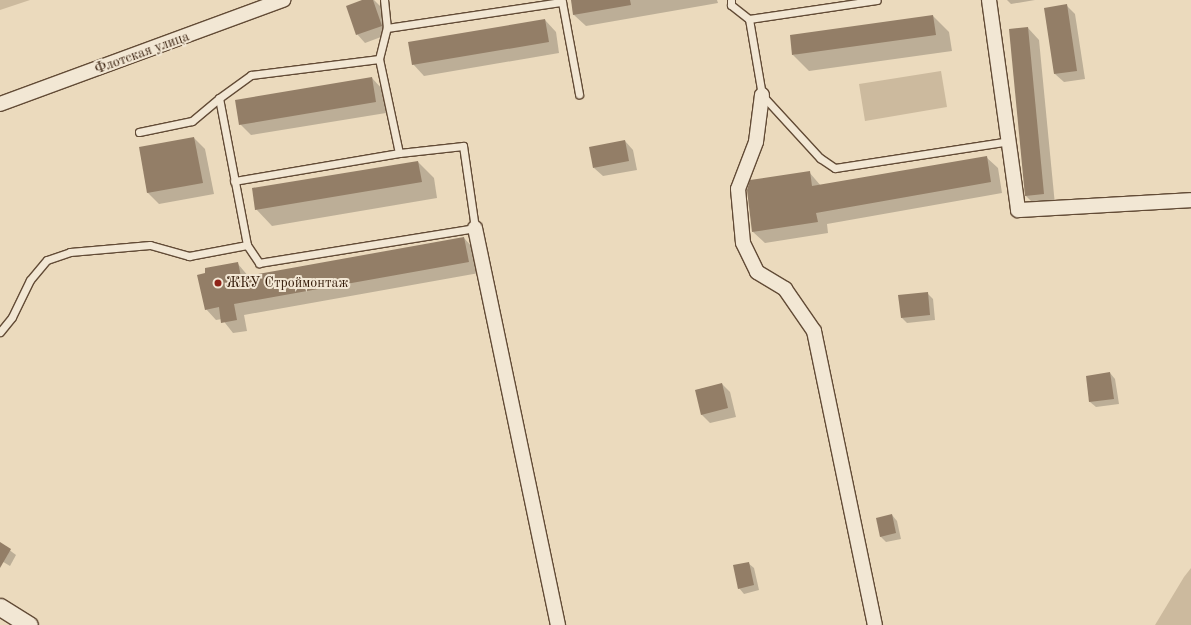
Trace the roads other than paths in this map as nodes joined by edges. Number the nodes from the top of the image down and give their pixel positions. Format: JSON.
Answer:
{"nodes":[{"id":1,"x":283,"y":0,"type":"edge"},
{"id":2,"x":384,"y":0,"type":"edge"},
{"id":3,"x":731,"y":0,"type":"edge"},
{"id":4,"x":877,"y":0,"type":"edge"},
{"id":5,"x":989,"y":0,"type":"edge"},
{"id":6,"x":562,"y":1,"type":"edge"},
{"id":7,"x":749,"y":19,"type":"junction"},
{"id":8,"x":387,"y":28,"type":"junction"},
{"id":9,"x":379,"y":60,"type":"junction"},
{"id":10,"x":578,"y":94,"type":"dead end"},
{"id":11,"x":762,"y":95,"type":"junction"},
{"id":12,"x":219,"y":98,"type":"junction"},
{"id":13,"x":0,"y":104,"type":"edge"},
{"id":14,"x":140,"y":132,"type":"dead end"},
{"id":15,"x":1011,"y":141,"type":"junction"},
{"id":16,"x":399,"y":153,"type":"junction"},
{"id":17,"x":234,"y":181,"type":"junction"},
{"id":18,"x":1191,"y":200,"type":"edge"},
{"id":19,"x":475,"y":228,"type":"junction"},
{"id":20,"x":247,"y":245,"type":"junction"},
{"id":21,"x":0,"y":332,"type":"edge"},
{"id":22,"x":0,"y":607,"type":"edge"},
{"id":23,"x":29,"y":625,"type":"edge"},
{"id":24,"x":558,"y":625,"type":"edge"},
{"id":25,"x":875,"y":625,"type":"edge"}],
"edges":[{"from":1,"to":13,"type":"street","name":"Флотская улица"},
{"from":2,"to":8,"type":"lane"},
{"from":3,"to":7,"type":"lane"},
{"from":4,"to":7,"type":"lane"},
{"from":5,"to":15,"type":"street"},
{"from":6,"to":8,"type":"lane"},
{"from":6,"to":10,"type":"lane"},
{"from":7,"to":11,"type":"lane"},
{"from":8,"to":9,"type":"lane"},
{"from":9,"to":12,"type":"lane"},
{"from":9,"to":16,"type":"lane"},
{"from":11,"to":15,"type":"lane"},
{"from":11,"to":25,"type":"street"},
{"from":12,"to":14,"type":"lane"},
{"from":12,"to":17,"type":"lane"},
{"from":15,"to":18,"type":"street"},
{"from":16,"to":17,"type":"lane"},
{"from":16,"to":19,"type":"lane"},
{"from":17,"to":20,"type":"lane"},
{"from":19,"to":20,"type":"lane"},
{"from":19,"to":24,"type":"street"},
{"from":20,"to":21,"type":"lane"},
{"from":22,"to":23,"type":"street"}]}
